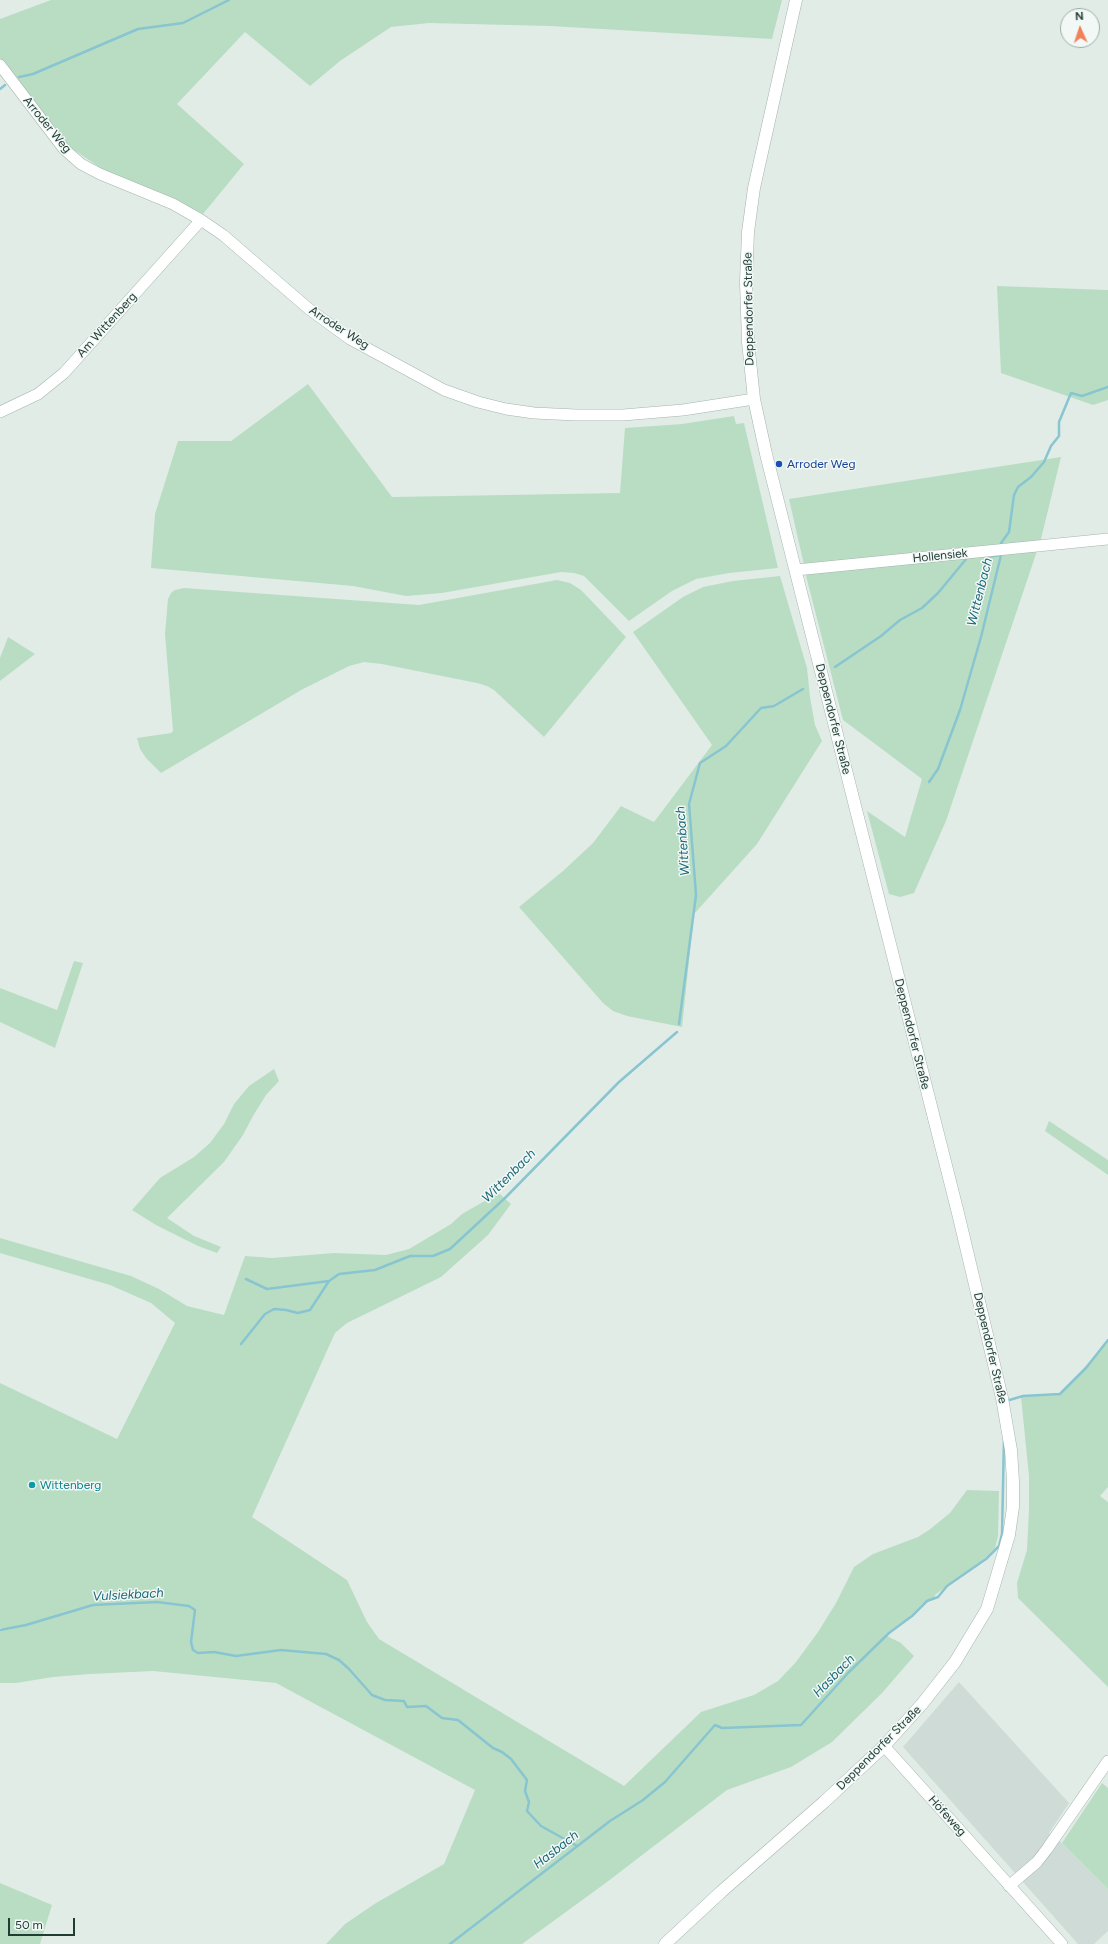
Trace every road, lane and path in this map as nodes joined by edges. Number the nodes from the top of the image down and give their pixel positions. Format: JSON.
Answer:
{"nodes":[{"id":1,"x":796,"y":0,"type":"edge"},
{"id":2,"x":0,"y":65,"type":"edge"},
{"id":3,"x":201,"y":220,"type":"junction"},
{"id":4,"x":754,"y":399,"type":"junction"},
{"id":5,"x":0,"y":412,"type":"edge"},
{"id":6,"x":1108,"y":539,"type":"edge"},
{"id":7,"x":796,"y":570,"type":"junction"},
{"id":8,"x":884,"y":1746,"type":"junction"},
{"id":9,"x":1108,"y":1761,"type":"edge"},
{"id":10,"x":1009,"y":1886,"type":"junction"},
{"id":11,"x":665,"y":1944,"type":"edge"},
{"id":12,"x":1062,"y":1944,"type":"edge"}],
"edges":[{"from":1,"to":4,"type":"street","name":"Deppendorfer Straße"},
{"from":2,"to":3,"type":"street","name":"Arroder Weg"},
{"from":3,"to":4,"type":"street","name":"Arroder Weg"},
{"from":3,"to":5,"type":"street","name":"Am Wittenberg"},
{"from":4,"to":7,"type":"street","name":"Deppendorfer Straße"},
{"from":6,"to":7,"type":"street","name":"Hollensiek"},
{"from":7,"to":8,"type":"street","name":"Deppendorfer Straße"},
{"from":8,"to":10,"type":"street","name":"Höfeweg"},
{"from":8,"to":11,"type":"street","name":"Deppendorfer Straße"},
{"from":9,"to":10,"type":"street"},
{"from":10,"to":12,"type":"street","name":"Höfeweg"}]}
